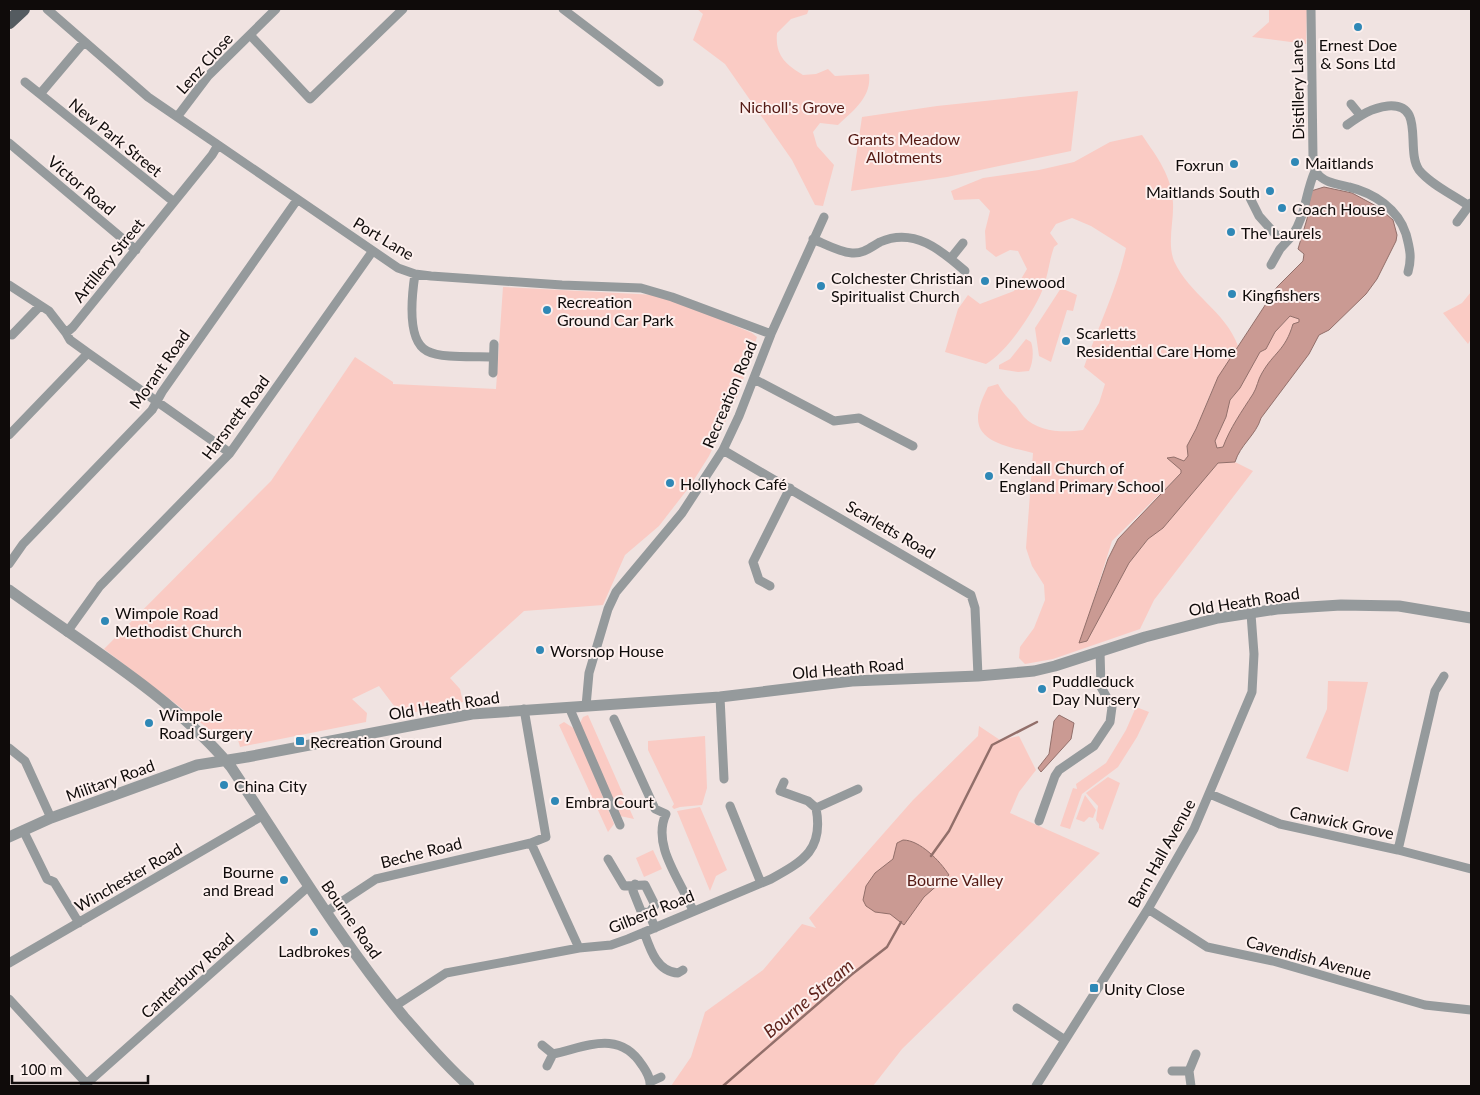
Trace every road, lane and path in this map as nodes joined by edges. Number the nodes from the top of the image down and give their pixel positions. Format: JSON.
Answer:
{"nodes":[{"id":1,"x":23,"y":9,"type":"edge"},
{"id":2,"x":47,"y":9,"type":"edge"},
{"id":3,"x":276,"y":9,"type":"edge"},
{"id":4,"x":403,"y":9,"type":"edge"},
{"id":5,"x":563,"y":9,"type":"edge"},
{"id":6,"x":1311,"y":9,"type":"edge"},
{"id":7,"x":10,"y":19,"type":"edge"},
{"id":8,"x":250,"y":35,"type":"junction"},
{"id":9,"x":84,"y":42,"type":"junction"},
{"id":10,"x":25,"y":82,"type":"dead end"},
{"id":11,"x":659,"y":82,"type":"dead end"},
{"id":12,"x":40,"y":94,"type":"junction"},
{"id":13,"x":1351,"y":104,"type":"dead end"},
{"id":14,"x":1360,"y":115,"type":"junction"},
{"id":15,"x":177,"y":117,"type":"junction"},
{"id":16,"x":1347,"y":126,"type":"dead end"},
{"id":17,"x":9,"y":143,"type":"edge"},
{"id":18,"x":218,"y":145,"type":"junction"},
{"id":19,"x":1315,"y":171,"type":"junction"},
{"id":20,"x":1248,"y":194,"type":"dead end"},
{"id":21,"x":297,"y":200,"type":"junction"},
{"id":22,"x":174,"y":202,"type":"junction"},
{"id":23,"x":1470,"y":205,"type":"edge"},
{"id":24,"x":824,"y":217,"type":"dead end"},
{"id":25,"x":1457,"y":222,"type":"dead end"},
{"id":26,"x":1292,"y":236,"type":"junction"},
{"id":27,"x":813,"y":239,"type":"junction"},
{"id":28,"x":963,"y":243,"type":"dead end"},
{"id":29,"x":136,"y":250,"type":"junction"},
{"id":30,"x":372,"y":252,"type":"junction"},
{"id":31,"x":951,"y":258,"type":"junction"},
{"id":32,"x":1271,"y":266,"type":"dead end"},
{"id":33,"x":965,"y":271,"type":"dead end"},
{"id":34,"x":1408,"y":272,"type":"dead end"},
{"id":35,"x":414,"y":274,"type":"junction"},
{"id":36,"x":9,"y":285,"type":"edge"},
{"id":37,"x":40,"y":306,"type":"junction"},
{"id":38,"x":66,"y":332,"type":"junction"},
{"id":39,"x":771,"y":334,"type":"junction"},
{"id":40,"x":12,"y":335,"type":"dead end"},
{"id":41,"x":494,"y":344,"type":"dead end"},
{"id":42,"x":88,"y":353,"type":"junction"},
{"id":43,"x":493,"y":357,"type":"junction"},
{"id":44,"x":493,"y":373,"type":"dead end"},
{"id":45,"x":754,"y":379,"type":"junction"},
{"id":46,"x":157,"y":400,"type":"junction"},
{"id":47,"x":9,"y":435,"type":"edge"},
{"id":48,"x":913,"y":446,"type":"dead end"},
{"id":49,"x":723,"y":450,"type":"junction"},
{"id":50,"x":230,"y":453,"type":"junction"},
{"id":51,"x":790,"y":488,"type":"junction"},
{"id":52,"x":9,"y":564,"type":"edge"},
{"id":53,"x":770,"y":586,"type":"dead end"},
{"id":54,"x":9,"y":590,"type":"edge"},
{"id":55,"x":1251,"y":614,"type":"junction"},
{"id":56,"x":1471,"y":618,"type":"edge"},
{"id":57,"x":67,"y":632,"type":"junction"},
{"id":58,"x":1100,"y":651,"type":"junction"},
{"id":59,"x":978,"y":676,"type":"junction"},
{"id":60,"x":1444,"y":676,"type":"dead end"},
{"id":61,"x":720,"y":697,"type":"junction"},
{"id":62,"x":586,"y":706,"type":"junction"},
{"id":63,"x":568,"y":707,"type":"junction"},
{"id":64,"x":524,"y":710,"type":"junction"},
{"id":65,"x":614,"y":719,"type":"dead end"},
{"id":66,"x":9,"y":748,"type":"edge"},
{"id":67,"x":224,"y":759,"type":"junction"},
{"id":68,"x":724,"y":779,"type":"dead end"},
{"id":69,"x":784,"y":782,"type":"dead end"},
{"id":70,"x":858,"y":789,"type":"dead end"},
{"id":71,"x":1210,"y":794,"type":"junction"},
{"id":72,"x":730,"y":806,"type":"dead end"},
{"id":73,"x":816,"y":808,"type":"junction"},
{"id":74,"x":262,"y":816,"type":"junction"},
{"id":75,"x":51,"y":818,"type":"junction"},
{"id":76,"x":1039,"y":821,"type":"dead end"},
{"id":77,"x":620,"y":825,"type":"dead end"},
{"id":78,"x":23,"y":830,"type":"junction"},
{"id":79,"x":9,"y":837,"type":"edge"},
{"id":80,"x":531,"y":843,"type":"junction"},
{"id":81,"x":1398,"y":850,"type":"junction"},
{"id":82,"x":608,"y":859,"type":"dead end"},
{"id":83,"x":1471,"y":869,"type":"edge"},
{"id":84,"x":761,"y":883,"type":"junction"},
{"id":85,"x":635,"y":884,"type":"junction"},
{"id":86,"x":309,"y":886,"type":"junction"},
{"id":87,"x":1148,"y":909,"type":"junction"},
{"id":88,"x":693,"y":911,"type":"junction"},
{"id":89,"x":326,"y":912,"type":"junction"},
{"id":90,"x":649,"y":913,"type":"junction"},
{"id":91,"x":79,"y":923,"type":"junction"},
{"id":92,"x":655,"y":928,"type":"junction"},
{"id":93,"x":644,"y":932,"type":"junction"},
{"id":94,"x":579,"y":948,"type":"junction"},
{"id":95,"x":9,"y":963,"type":"edge"},
{"id":96,"x":683,"y":970,"type":"dead end"},
{"id":97,"x":9,"y":999,"type":"edge"},
{"id":98,"x":395,"y":1006,"type":"junction"},
{"id":99,"x":1017,"y":1008,"type":"dead end"},
{"id":100,"x":1471,"y":1010,"type":"edge"},
{"id":101,"x":1065,"y":1040,"type":"junction"},
{"id":102,"x":542,"y":1045,"type":"dead end"},
{"id":103,"x":553,"y":1054,"type":"junction"},
{"id":104,"x":1196,"y":1054,"type":"dead end"},
{"id":105,"x":546,"y":1066,"type":"dead end"},
{"id":106,"x":1172,"y":1071,"type":"dead end"},
{"id":107,"x":1189,"y":1071,"type":"junction"},
{"id":108,"x":661,"y":1077,"type":"dead end"},
{"id":109,"x":650,"y":1084,"type":"edge"},
{"id":110,"x":86,"y":1085,"type":"edge"},
{"id":111,"x":469,"y":1086,"type":"edge"},
{"id":112,"x":1036,"y":1086,"type":"edge"},
{"id":113,"x":1191,"y":1086,"type":"edge"}],
"edges":[{"from":1,"to":7,"type":"main road"},
{"from":2,"to":9,"type":"street","name":"Port Lane"},
{"from":3,"to":8,"type":"street","name":"Lenz Close"},
{"from":4,"to":8,"type":"street"},
{"from":5,"to":11,"type":"street"},
{"from":6,"to":19,"type":"street","name":"Distillery Lane"},
{"from":8,"to":15,"type":"street","name":"Lenz Close"},
{"from":9,"to":12,"type":"street"},
{"from":9,"to":15,"type":"street","name":"Port Lane"},
{"from":10,"to":12,"type":"street","name":"New Park Street"},
{"from":12,"to":22,"type":"street","name":"New Park Street"},
{"from":13,"to":14,"type":"street"},
{"from":14,"to":16,"type":"street"},
{"from":14,"to":23,"type":"street"},
{"from":15,"to":18,"type":"street","name":"Port Lane"},
{"from":17,"to":29,"type":"street","name":"Victor Road"},
{"from":18,"to":21,"type":"street","name":"Port Lane"},
{"from":18,"to":22,"type":"street","name":"Artillery Street"},
{"from":19,"to":26,"type":"street","name":"Distillery Lane"},
{"from":19,"to":34,"type":"street"},
{"from":20,"to":26,"type":"street"},
{"from":21,"to":30,"type":"street","name":"Port Lane"},
{"from":21,"to":46,"type":"street","name":"Morant Road"},
{"from":22,"to":29,"type":"street","name":"Artillery Street"},
{"from":23,"to":25,"type":"street"},
{"from":24,"to":27,"type":"street","name":"Recreation Road"},
{"from":26,"to":32,"type":"street","name":"Distillery Lane"},
{"from":27,"to":31,"type":"street"},
{"from":27,"to":39,"type":"street","name":"Recreation Road"},
{"from":28,"to":31,"type":"street"},
{"from":29,"to":38,"type":"street","name":"Artillery Street"},
{"from":30,"to":35,"type":"street","name":"Port Lane"},
{"from":30,"to":50,"type":"street","name":"Harsnett Road"},
{"from":31,"to":33,"type":"street"},
{"from":35,"to":39,"type":"street","name":"Port Lane"},
{"from":35,"to":43,"type":"street"},
{"from":36,"to":37,"type":"street"},
{"from":37,"to":38,"type":"street"},
{"from":37,"to":40,"type":"street"},
{"from":38,"to":42,"type":"street"},
{"from":39,"to":45,"type":"street","name":"Recreation Road"},
{"from":41,"to":43,"type":"street"},
{"from":42,"to":46,"type":"street"},
{"from":42,"to":47,"type":"street"},
{"from":43,"to":44,"type":"street"},
{"from":45,"to":48,"type":"street"},
{"from":45,"to":49,"type":"street","name":"Recreation Road"},
{"from":46,"to":50,"type":"street"},
{"from":46,"to":52,"type":"street","name":"Morant Road"},
{"from":49,"to":51,"type":"street","name":"Scarletts Road"},
{"from":49,"to":62,"type":"street","name":"Recreation Road"},
{"from":50,"to":57,"type":"street","name":"Harsnett Road"},
{"from":51,"to":53,"type":"street"},
{"from":51,"to":59,"type":"street","name":"Scarletts Road"},
{"from":54,"to":57,"type":"street","name":"Bourne Road"},
{"from":55,"to":56,"type":"street","name":"Old Heath Road"},
{"from":55,"to":58,"type":"street","name":"Old Heath Road"},
{"from":55,"to":71,"type":"street","name":"Barn Hall Avenue"},
{"from":57,"to":67,"type":"street","name":"Bourne Road"},
{"from":58,"to":59,"type":"street","name":"Old Heath Road"},
{"from":58,"to":76,"type":"street"},
{"from":59,"to":61,"type":"street","name":"Old Heath Road"},
{"from":60,"to":81,"type":"street"},
{"from":61,"to":62,"type":"street","name":"Old Heath Road"},
{"from":61,"to":68,"type":"street"},
{"from":62,"to":63,"type":"street","name":"Old Heath Road"},
{"from":63,"to":64,"type":"street","name":"Old Heath Road"},
{"from":63,"to":77,"type":"street"},
{"from":64,"to":67,"type":"street","name":"Old Heath Road"},
{"from":64,"to":80,"type":"street","name":"Beche Road"},
{"from":65,"to":88,"type":"street"},
{"from":66,"to":75,"type":"street"},
{"from":67,"to":74,"type":"street","name":"Bourne Road"},
{"from":67,"to":75,"type":"street","name":"Military Road"},
{"from":69,"to":73,"type":"street"},
{"from":70,"to":73,"type":"street"},
{"from":71,"to":81,"type":"street","name":"Canwick Grove"},
{"from":71,"to":87,"type":"street","name":"Barn Hall Avenue"},
{"from":72,"to":84,"type":"street"},
{"from":73,"to":84,"type":"street","name":"Gilberd Road"},
{"from":74,"to":86,"type":"street","name":"Bourne Road"},
{"from":74,"to":91,"type":"street","name":"Winchester Road"},
{"from":75,"to":78,"type":"street","name":"Military Road"},
{"from":78,"to":79,"type":"street","name":"Military Road"},
{"from":78,"to":91,"type":"street"},
{"from":80,"to":89,"type":"street","name":"Beche Road"},
{"from":80,"to":94,"type":"street"},
{"from":81,"to":83,"type":"street","name":"Canwick Grove"},
{"from":82,"to":85,"type":"street"},
{"from":84,"to":88,"type":"street","name":"Gilberd Road"},
{"from":85,"to":90,"type":"street"},
{"from":85,"to":90,"type":"street"},
{"from":86,"to":89,"type":"street","name":"Bourne Road"},
{"from":86,"to":110,"type":"street","name":"Canterbury Road"},
{"from":87,"to":100,"type":"street","name":"Cavendish Avenue"},
{"from":87,"to":101,"type":"street","name":"Barn Hall Avenue"},
{"from":88,"to":92,"type":"street","name":"Gilberd Road"},
{"from":89,"to":98,"type":"street","name":"Bourne Road"},
{"from":90,"to":92,"type":"street"},
{"from":91,"to":95,"type":"street","name":"Winchester Road"},
{"from":92,"to":93,"type":"street","name":"Gilberd Road"},
{"from":93,"to":94,"type":"street","name":"Gilberd Road"},
{"from":93,"to":96,"type":"street"},
{"from":94,"to":98,"type":"street","name":"Gilberd Road"},
{"from":97,"to":110,"type":"street"},
{"from":98,"to":111,"type":"street","name":"Bourne Road"},
{"from":99,"to":101,"type":"street"},
{"from":101,"to":112,"type":"street","name":"Barn Hall Avenue"},
{"from":102,"to":103,"type":"street"},
{"from":103,"to":105,"type":"street"},
{"from":103,"to":109,"type":"street"},
{"from":104,"to":107,"type":"street"},
{"from":106,"to":107,"type":"street"},
{"from":107,"to":113,"type":"street"},
{"from":108,"to":109,"type":"street"}]}
